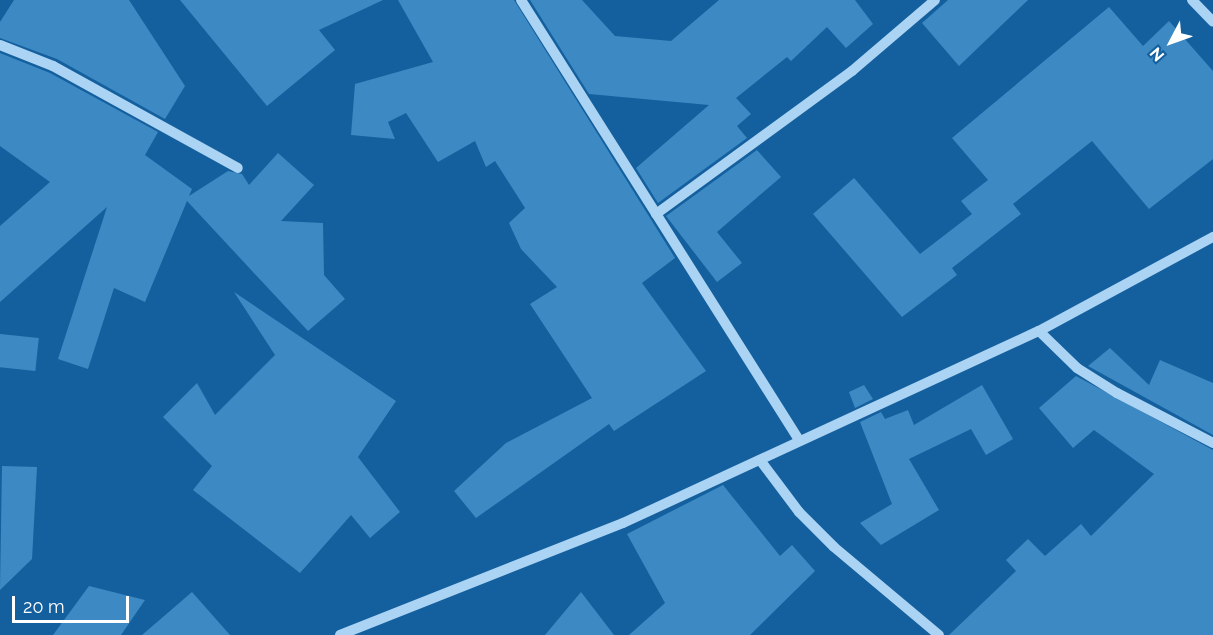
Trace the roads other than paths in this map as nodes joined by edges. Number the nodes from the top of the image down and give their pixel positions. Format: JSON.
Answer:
{"nodes":[{"id":1,"x":521,"y":0,"type":"edge"},
{"id":2,"x":935,"y":0,"type":"edge"},
{"id":3,"x":1192,"y":0,"type":"edge"},
{"id":4,"x":1213,"y":22,"type":"edge"},
{"id":5,"x":0,"y":45,"type":"edge"},
{"id":6,"x":238,"y":168,"type":"dead end"},
{"id":7,"x":656,"y":213,"type":"junction"},
{"id":8,"x":1213,"y":237,"type":"edge"},
{"id":9,"x":1039,"y":330,"type":"junction"},
{"id":10,"x":799,"y":440,"type":"junction"},
{"id":11,"x":1213,"y":443,"type":"edge"},
{"id":12,"x":760,"y":460,"type":"junction"},
{"id":13,"x":340,"y":635,"type":"edge"},
{"id":14,"x":939,"y":635,"type":"edge"}],
"edges":[{"from":1,"to":7,"type":"street"},
{"from":2,"to":7,"type":"street"},
{"from":3,"to":4,"type":"street"},
{"from":5,"to":6,"type":"street"},
{"from":7,"to":10,"type":"street"},
{"from":8,"to":9,"type":"street"},
{"from":9,"to":10,"type":"street"},
{"from":9,"to":11,"type":"street"},
{"from":10,"to":12,"type":"street"},
{"from":12,"to":13,"type":"street"},
{"from":12,"to":14,"type":"street"}]}
